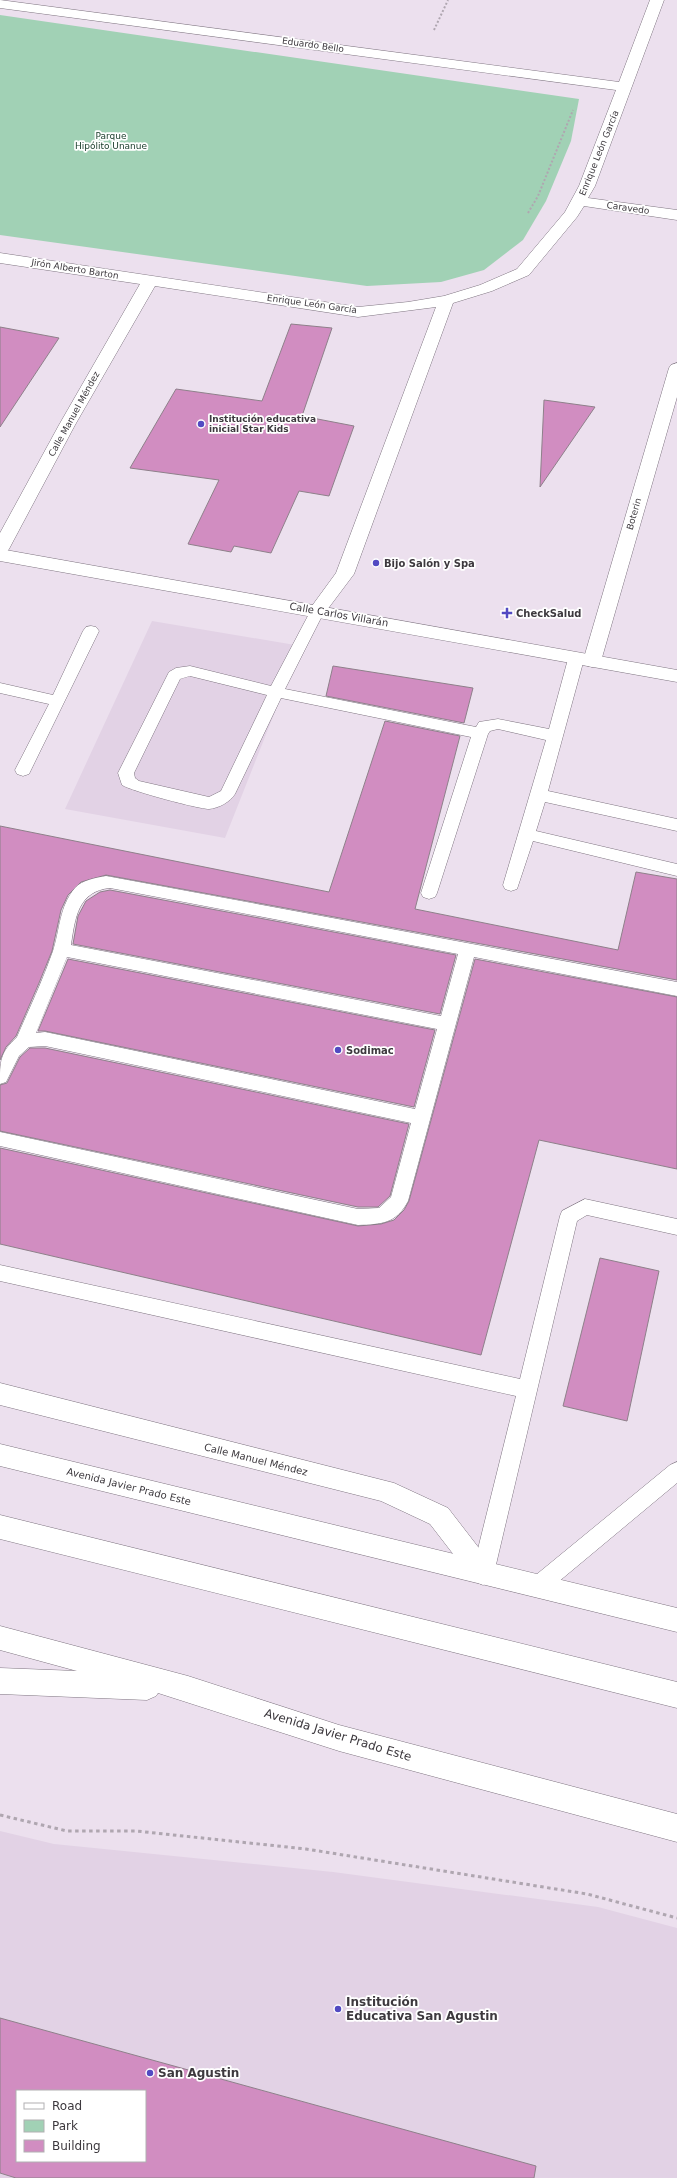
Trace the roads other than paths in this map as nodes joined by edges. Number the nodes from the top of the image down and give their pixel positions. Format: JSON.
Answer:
{"nodes":[{"id":1,"x":658,"y":0,"type":"edge"},
{"id":2,"x":0,"y":4,"type":"edge"},
{"id":3,"x":625,"y":87,"type":"junction"},
{"id":4,"x":579,"y":201,"type":"junction"},
{"id":5,"x":677,"y":215,"type":"edge"},
{"id":6,"x":0,"y":258,"type":"edge"},
{"id":7,"x":150,"y":281,"type":"junction"},
{"id":8,"x":446,"y":300,"type":"junction"},
{"id":9,"x":677,"y":368,"type":"edge"},
{"id":10,"x":0,"y":549,"type":"edge"},
{"id":11,"x":0,"y":555,"type":"edge"},
{"id":12,"x":318,"y":610,"type":"junction"},
{"id":13,"x":91,"y":631,"type":"dead end"},
{"id":14,"x":584,"y":660,"type":"junction"},
{"id":15,"x":677,"y":676,"type":"edge"},
{"id":16,"x":0,"y":688,"type":"edge"},
{"id":17,"x":276,"y":692,"type":"junction"},
{"id":18,"x":58,"y":701,"type":"junction"},
{"id":19,"x":480,"y":733,"type":"junction"},
{"id":20,"x":554,"y":736,"type":"junction"},
{"id":21,"x":23,"y":770,"type":"dead end"},
{"id":22,"x":539,"y":795,"type":"junction"},
{"id":23,"x":677,"y":825,"type":"edge"},
{"id":24,"x":526,"y":834,"type":"junction"},
{"id":25,"x":677,"y":870,"type":"edge"},
{"id":26,"x":511,"y":885,"type":"dead end"},
{"id":27,"x":429,"y":893,"type":"dead end"},
{"id":28,"x":468,"y":948,"type":"junction"},
{"id":29,"x":62,"y":950,"type":"junction"},
{"id":30,"x":677,"y":989,"type":"edge"},
{"id":31,"x":448,"y":1024,"type":"junction"},
{"id":32,"x":24,"y":1041,"type":"junction"},
{"id":33,"x":0,"y":1077,"type":"edge"},
{"id":34,"x":422,"y":1118,"type":"junction"},
{"id":35,"x":0,"y":1139,"type":"edge"},
{"id":36,"x":677,"y":1227,"type":"edge"},
{"id":37,"x":0,"y":1273,"type":"edge"},
{"id":38,"x":528,"y":1390,"type":"junction"},
{"id":39,"x":0,"y":1394,"type":"edge"},
{"id":40,"x":0,"y":1455,"type":"edge"},
{"id":41,"x":677,"y":1471,"type":"edge"},
{"id":42,"x":0,"y":1527,"type":"edge"},
{"id":43,"x":483,"y":1573,"type":"junction"},
{"id":44,"x":538,"y":1586,"type":"junction"},
{"id":45,"x":677,"y":1620,"type":"edge"},
{"id":46,"x":0,"y":1638,"type":"edge"},
{"id":47,"x":0,"y":1681,"type":"edge"},
{"id":48,"x":188,"y":1689,"type":"junction"},
{"id":49,"x":677,"y":1695,"type":"edge"},
{"id":50,"x":677,"y":1828,"type":"edge"}],
"edges":[{"from":1,"to":3,"type":"main road","name":"Enrique León García"},
{"from":2,"to":3,"type":"main road","name":"Eduardo Bello"},
{"from":3,"to":4,"type":"main road","name":"Enrique León García"},
{"from":4,"to":5,"type":"main road","name":"Caravedo"},
{"from":4,"to":8,"type":"main road","name":"Enrique León García"},
{"from":6,"to":7,"type":"main road","name":"Jirón Alberto Barton"},
{"from":7,"to":8,"type":"main road","name":"Enrique León García"},
{"from":7,"to":10,"type":"main road","name":"Calle Manuel Méndez"},
{"from":8,"to":12,"type":"main road"},
{"from":9,"to":14,"type":"main road","name":"Boterin"},
{"from":11,"to":12,"type":"main road","name":"Calle Carlos Villarán"},
{"from":12,"to":14,"type":"main road","name":"Calle Carlos Villarán"},
{"from":12,"to":17,"type":"lane"},
{"from":13,"to":18,"type":"lane"},
{"from":14,"to":15,"type":"main road","name":"Calle Carlos Villarán"},
{"from":14,"to":20,"type":"lane"},
{"from":16,"to":18,"type":"lane"},
{"from":17,"to":17,"type":"lane"},
{"from":17,"to":19,"type":"lane"},
{"from":18,"to":21,"type":"lane"},
{"from":19,"to":20,"type":"lane"},
{"from":19,"to":27,"type":"lane"},
{"from":20,"to":22,"type":"lane"},
{"from":22,"to":23,"type":"lane"},
{"from":22,"to":24,"type":"lane"},
{"from":24,"to":25,"type":"lane"},
{"from":24,"to":26,"type":"lane"},
{"from":28,"to":29,"type":"lane"},
{"from":28,"to":30,"type":"lane"},
{"from":28,"to":31,"type":"lane"},
{"from":29,"to":31,"type":"lane"},
{"from":29,"to":32,"type":"lane"},
{"from":31,"to":34,"type":"lane"},
{"from":32,"to":33,"type":"lane"},
{"from":32,"to":34,"type":"lane"},
{"from":34,"to":35,"type":"lane"},
{"from":36,"to":38,"type":"lane"},
{"from":37,"to":38,"type":"lane"},
{"from":38,"to":43,"type":"lane"},
{"from":39,"to":43,"type":"main road","name":"Calle Manuel Méndez"},
{"from":40,"to":43,"type":"main road","name":"Avenida Javier Prado Este"},
{"from":41,"to":44,"type":"lane"},
{"from":42,"to":49,"type":"main road"},
{"from":43,"to":44,"type":"main road","name":"Avenida Javier Prado Este"},
{"from":44,"to":45,"type":"main road","name":"Avenida Javier Prado Este"},
{"from":46,"to":48,"type":"main road","name":"Avenida Javier Prado Este"},
{"from":47,"to":48,"type":"main road"},
{"from":48,"to":50,"type":"main road","name":"Avenida Javier Prado Este"}]}
